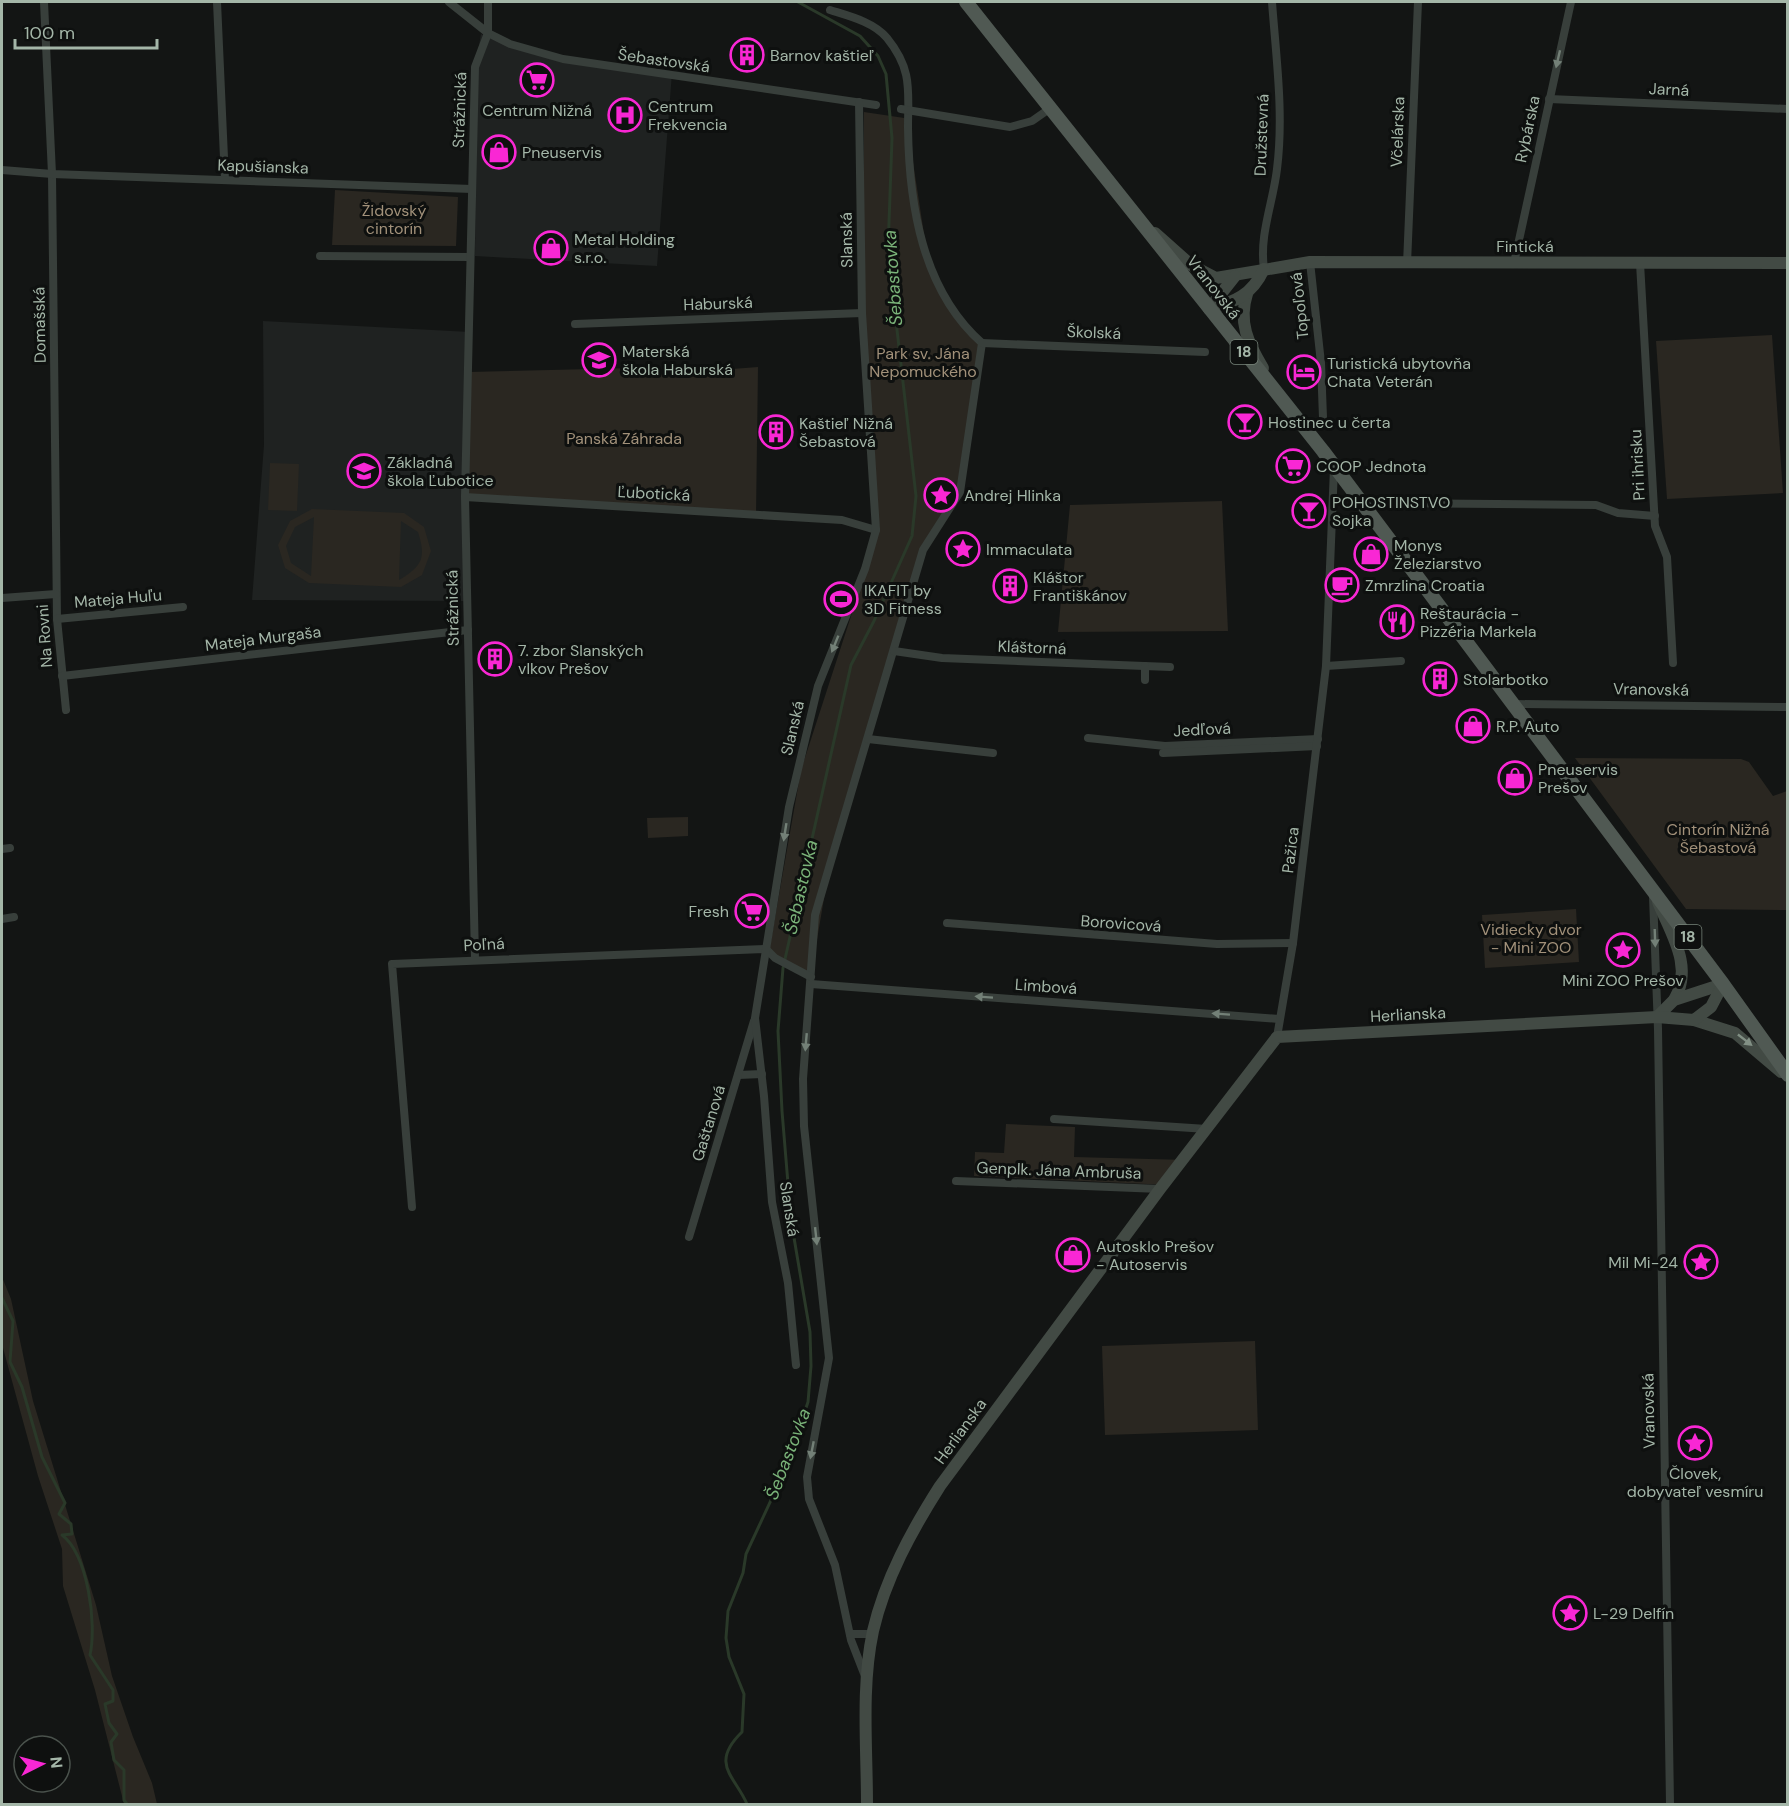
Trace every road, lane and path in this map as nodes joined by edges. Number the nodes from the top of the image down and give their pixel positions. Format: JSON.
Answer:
{"nodes":[{"id":1,"x":44,"y":2,"type":"edge"},
{"id":2,"x":218,"y":2,"type":"edge"},
{"id":3,"x":449,"y":2,"type":"edge"},
{"id":4,"x":488,"y":2,"type":"edge"},
{"id":5,"x":1272,"y":2,"type":"edge"},
{"id":6,"x":1418,"y":2,"type":"edge"},
{"id":7,"x":1571,"y":2,"type":"edge"},
{"id":8,"x":972,"y":4,"type":"edge"},
{"id":9,"x":830,"y":10,"type":"dead end"},
{"id":10,"x":488,"y":33,"type":"junction"},
{"id":11,"x":1549,"y":99,"type":"junction"},
{"id":12,"x":859,"y":102,"type":"junction"},
{"id":13,"x":876,"y":105,"type":"dead end"},
{"id":14,"x":1052,"y":107,"type":"junction"},
{"id":15,"x":906,"y":109,"type":"junction"},
{"id":16,"x":1788,"y":109,"type":"edge"},
{"id":17,"x":2,"y":170,"type":"edge"},
{"id":18,"x":52,"y":174,"type":"junction"},
{"id":19,"x":225,"y":180,"type":"junction"},
{"id":20,"x":472,"y":189,"type":"junction"},
{"id":21,"x":1143,"y":222,"type":"junction"},
{"id":22,"x":320,"y":256,"type":"dead end"},
{"id":23,"x":471,"y":257,"type":"junction"},
{"id":24,"x":1310,"y":262,"type":"junction"},
{"id":25,"x":1788,"y":262,"type":"edge"},
{"id":26,"x":1514,"y":263,"type":"junction"},
{"id":27,"x":1640,"y":263,"type":"junction"},
{"id":28,"x":1407,"y":264,"type":"junction"},
{"id":29,"x":1264,"y":269,"type":"junction"},
{"id":30,"x":1235,"y":276,"type":"junction"},
{"id":31,"x":1247,"y":294,"type":"junction"},
{"id":32,"x":1209,"y":309,"type":"junction"},
{"id":33,"x":862,"y":313,"type":"junction"},
{"id":34,"x":575,"y":324,"type":"dead end"},
{"id":35,"x":982,"y":343,"type":"junction"},
{"id":36,"x":1205,"y":352,"type":"dead end"},
{"id":37,"x":1279,"y":394,"type":"junction"},
{"id":38,"x":1323,"y":418,"type":"dead end"},
{"id":39,"x":1334,"y":466,"type":"junction"},
{"id":40,"x":465,"y":497,"type":"junction"},
{"id":41,"x":1379,"y":503,"type":"dead end"},
{"id":42,"x":1655,"y":516,"type":"junction"},
{"id":43,"x":876,"y":530,"type":"junction"},
{"id":44,"x":56,"y":594,"type":"junction"},
{"id":45,"x":2,"y":598,"type":"edge"},
{"id":46,"x":183,"y":607,"type":"dead end"},
{"id":47,"x":57,"y":618,"type":"junction"},
{"id":48,"x":468,"y":630,"type":"junction"},
{"id":49,"x":894,"y":651,"type":"junction"},
{"id":50,"x":1401,"y":661,"type":"dead end"},
{"id":51,"x":1673,"y":663,"type":"dead end"},
{"id":52,"x":1145,"y":666,"type":"junction"},
{"id":53,"x":1326,"y":666,"type":"junction"},
{"id":54,"x":1170,"y":667,"type":"dead end"},
{"id":55,"x":62,"y":676,"type":"junction"},
{"id":56,"x":1145,"y":680,"type":"dead end"},
{"id":57,"x":1514,"y":704,"type":"junction"},
{"id":58,"x":1788,"y":707,"type":"edge"},
{"id":59,"x":66,"y":710,"type":"dead end"},
{"id":60,"x":868,"y":738,"type":"junction"},
{"id":61,"x":1088,"y":738,"type":"dead end"},
{"id":62,"x":1318,"y":743,"type":"junction"},
{"id":63,"x":993,"y":753,"type":"dead end"},
{"id":64,"x":1163,"y":753,"type":"dead end"},
{"id":65,"x":1652,"y":890,"type":"junction"},
{"id":66,"x":14,"y":917,"type":"dead end"},
{"id":67,"x":2,"y":919,"type":"edge"},
{"id":68,"x":947,"y":923,"type":"dead end"},
{"id":69,"x":1293,"y":943,"type":"junction"},
{"id":70,"x":766,"y":949,"type":"junction"},
{"id":71,"x":475,"y":959,"type":"junction"},
{"id":72,"x":811,"y":981,"type":"junction"},
{"id":73,"x":1723,"y":984,"type":"junction"},
{"id":74,"x":1674,"y":1000,"type":"junction"},
{"id":75,"x":1657,"y":1017,"type":"junction"},
{"id":76,"x":755,"y":1018,"type":"junction"},
{"id":77,"x":1279,"y":1019,"type":"junction"},
{"id":78,"x":1694,"y":1020,"type":"junction"},
{"id":79,"x":1277,"y":1037,"type":"junction"},
{"id":80,"x":762,"y":1074,"type":"junction"},
{"id":81,"x":738,"y":1075,"type":"junction"},
{"id":82,"x":1788,"y":1076,"type":"edge"},
{"id":83,"x":1054,"y":1119,"type":"dead end"},
{"id":84,"x":1207,"y":1129,"type":"junction"},
{"id":85,"x":956,"y":1181,"type":"dead end"},
{"id":86,"x":1160,"y":1189,"type":"junction"},
{"id":87,"x":412,"y":1207,"type":"dead end"},
{"id":88,"x":689,"y":1237,"type":"dead end"},
{"id":89,"x":796,"y":1365,"type":"dead end"},
{"id":90,"x":850,"y":1634,"type":"junction"},
{"id":91,"x":873,"y":1634,"type":"junction"},
{"id":92,"x":867,"y":1683,"type":"junction"},
{"id":93,"x":867,"y":1804,"type":"edge"},
{"id":94,"x":1670,"y":1804,"type":"edge"}],
"edges":[{"from":1,"to":18,"type":"street","name":"Domašská"},
{"from":2,"to":19,"type":"street"},
{"from":3,"to":10,"type":"street","name":"Šebastovská"},
{"from":4,"to":10,"type":"street","name":"Strážnická"},
{"from":5,"to":29,"type":"street","name":"Družstevná"},
{"from":6,"to":28,"type":"street","name":"Včelárska"},
{"from":7,"to":11,"type":"street","name":"Rybárska","one_way":true},
{"from":8,"to":14,"type":"main road","name":"Vranovská","number":"18"},
{"from":9,"to":15,"type":"street"},
{"from":10,"to":12,"type":"street","name":"Šebastovská"},
{"from":10,"to":20,"type":"street","name":"Strážnická"},
{"from":11,"to":16,"type":"street","name":"Jarná"},
{"from":11,"to":26,"type":"street","name":"Rybárska"},
{"from":12,"to":13,"type":"street","name":"Šebastovská"},
{"from":12,"to":33,"type":"street","name":"Slanská"},
{"from":14,"to":15,"type":"street"},
{"from":14,"to":21,"type":"main road","name":"Vranovská","number":"18"},
{"from":15,"to":35,"type":"street"},
{"from":17,"to":18,"type":"street","name":"Kapušianska"},
{"from":18,"to":19,"type":"street","name":"Kapušianska"},
{"from":18,"to":44,"type":"street","name":"Domašská"},
{"from":19,"to":20,"type":"street","name":"Kapušianska"},
{"from":20,"to":23,"type":"street","name":"Strážnická"},
{"from":21,"to":30,"type":"street","name":"Fintická"},
{"from":21,"to":32,"type":"main road","name":"Vranovská","number":"18"},
{"from":22,"to":23,"type":"street"},
{"from":23,"to":40,"type":"street","name":"Strážnická"},
{"from":24,"to":28,"type":"street","name":"Fintická"},
{"from":24,"to":29,"type":"street","name":"Fintická"},
{"from":24,"to":38,"type":"street","name":"Topoľová"},
{"from":25,"to":27,"type":"street","name":"Fintická"},
{"from":26,"to":27,"type":"street","name":"Fintická"},
{"from":26,"to":28,"type":"street","name":"Fintická"},
{"from":27,"to":42,"type":"street","name":"Pri ihrisku"},
{"from":29,"to":30,"type":"street","name":"Fintická"},
{"from":29,"to":31,"type":"street"},
{"from":30,"to":32,"type":"street"},
{"from":31,"to":32,"type":"street"},
{"from":31,"to":37,"type":"street"},
{"from":32,"to":37,"type":"main road","name":"Vranovská","number":"18"},
{"from":33,"to":34,"type":"street","name":"Haburská"},
{"from":33,"to":43,"type":"street","name":"Slanská"},
{"from":35,"to":36,"type":"street","name":"Školská"},
{"from":35,"to":49,"type":"street","name":"Slanská"},
{"from":37,"to":39,"type":"main road","name":"Vranovská","number":"18"},
{"from":39,"to":53,"type":"street","name":"Pažica"},
{"from":39,"to":57,"type":"main road","name":"Vranovská","number":"18"},
{"from":40,"to":43,"type":"street","name":"Ľubotická"},
{"from":40,"to":48,"type":"street","name":"Strážnická"},
{"from":41,"to":42,"type":"street"},
{"from":42,"to":51,"type":"street","name":"Pri ihrisku"},
{"from":43,"to":70,"type":"street","name":"Slanská","one_way":true},
{"from":44,"to":45,"type":"street"},
{"from":44,"to":47,"type":"street","name":"Na Rovni"},
{"from":46,"to":47,"type":"street","name":"Mateja Huľu"},
{"from":47,"to":55,"type":"street","name":"Na Rovni"},
{"from":48,"to":55,"type":"street","name":"Mateja Murgaša"},
{"from":48,"to":71,"type":"street","name":"Strážnická"},
{"from":49,"to":52,"type":"street","name":"Kláštorná"},
{"from":49,"to":60,"type":"street","name":"Slanská"},
{"from":50,"to":53,"type":"street"},
{"from":52,"to":54,"type":"street","name":"Kláštorná"},
{"from":52,"to":56,"type":"street"},
{"from":53,"to":62,"type":"street","name":"Pažica"},
{"from":55,"to":59,"type":"street","name":"Na Rovni"},
{"from":57,"to":58,"type":"street","name":"Vranovská"},
{"from":57,"to":65,"type":"main road","name":"Vranovská","number":"18"},
{"from":60,"to":63,"type":"street"},
{"from":60,"to":72,"type":"street","name":"Slanská"},
{"from":61,"to":62,"type":"street","name":"Jedľová"},
{"from":62,"to":64,"type":"street","name":"Jedľová"},
{"from":62,"to":69,"type":"street","name":"Pažica"},
{"from":65,"to":73,"type":"main road","name":"Vranovská","number":"18"},
{"from":65,"to":74,"type":"street"},
{"from":65,"to":75,"type":"street","name":"Vranovská","one_way":true},
{"from":66,"to":67,"type":"street"},
{"from":68,"to":69,"type":"street","name":"Borovicová"},
{"from":69,"to":77,"type":"street","name":"Pažica"},
{"from":70,"to":71,"type":"street","name":"Poľná"},
{"from":70,"to":72,"type":"street"},
{"from":70,"to":76,"type":"street","name":"Slanská"},
{"from":71,"to":87,"type":"street","name":"Poľná"},
{"from":77,"to":72,"type":"street","name":"Limbová","one_way":true},
{"from":72,"to":90,"type":"street","name":"Slanská","one_way":true},
{"from":73,"to":74,"type":"street"},
{"from":73,"to":78,"type":"street"},
{"from":73,"to":82,"type":"main road","name":"Vranovská","number":"18"},
{"from":74,"to":75,"type":"street"},
{"from":75,"to":78,"type":"street","name":"Herlianska"},
{"from":75,"to":79,"type":"street","name":"Herlianska"},
{"from":75,"to":94,"type":"street","name":"Vranovská"},
{"from":76,"to":80,"type":"street","name":"Slanská"},
{"from":76,"to":81,"type":"street","name":"Gaštanová"},
{"from":77,"to":79,"type":"street","name":"Pažica"},
{"from":78,"to":82,"type":"street","name":"Herlianska","one_way":true},
{"from":79,"to":84,"type":"street","name":"Herlianska"},
{"from":80,"to":81,"type":"street"},
{"from":80,"to":89,"type":"street","name":"Slanská"},
{"from":81,"to":88,"type":"street","name":"Gaštanová"},
{"from":83,"to":84,"type":"street"},
{"from":84,"to":86,"type":"street","name":"Herlianska"},
{"from":85,"to":86,"type":"street","name":"Genplk. Jána Ambruša"},
{"from":86,"to":91,"type":"street","name":"Herlianska"},
{"from":90,"to":91,"type":"street"},
{"from":90,"to":92,"type":"street","name":"Slanská"},
{"from":91,"to":92,"type":"street","name":"Herlianska"},
{"from":92,"to":93,"type":"street","name":"Herlianska"}]}
